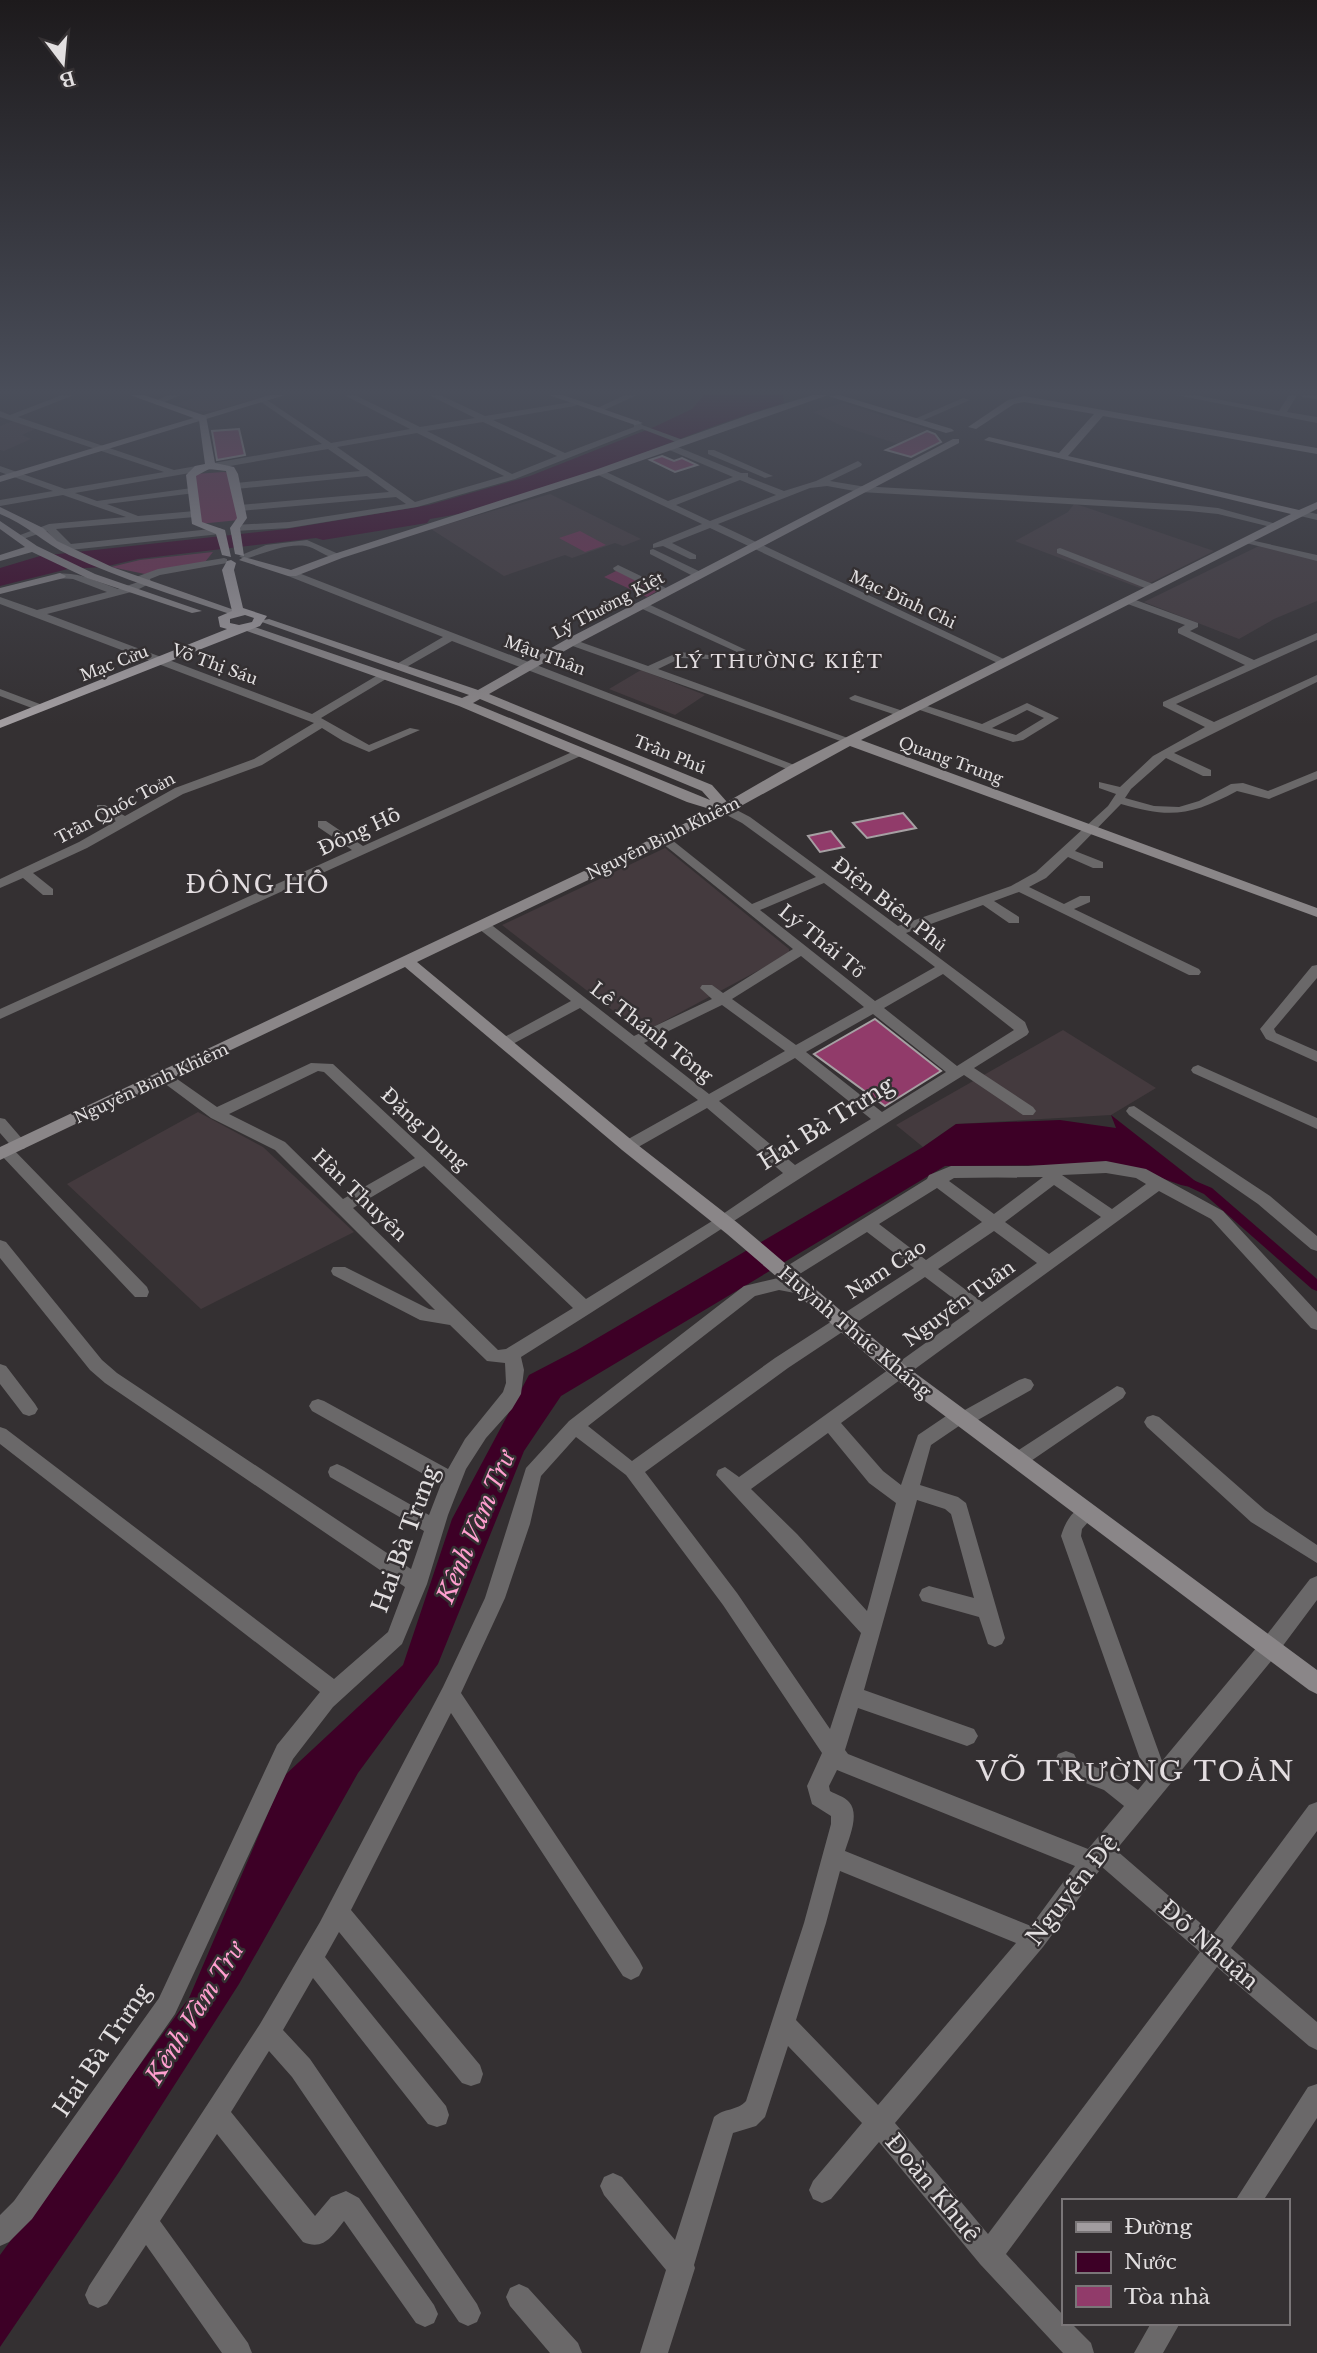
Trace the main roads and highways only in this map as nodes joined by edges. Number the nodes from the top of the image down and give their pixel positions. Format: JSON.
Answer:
{"nodes":[{"id":1,"x":194,"y":505,"type":"edge"},
{"id":2,"x":239,"y":505,"type":"edge"},
{"id":3,"x":237,"y":527,"type":"junction"},
{"id":4,"x":216,"y":531,"type":"junction"},
{"id":5,"x":234,"y":556,"type":"junction"},
{"id":6,"x":236,"y":612,"type":"junction"},
{"id":7,"x":261,"y":620,"type":"joint"},
{"id":8,"x":243,"y":628,"type":"junction"},
{"id":9,"x":0,"y":723,"type":"edge"}],
"edges":[{"from":1,"to":4,"type":"main road"},
{"from":2,"to":3,"type":"main road"},
{"from":3,"to":4,"type":"main road"},
{"from":3,"to":5,"type":"main road"},
{"from":4,"to":5,"type":"main road"},
{"from":5,"to":6,"type":"main road"},
{"from":6,"to":7,"type":"main road","name":"Trần Phú"},
{"from":6,"to":8,"type":"main road","name":"Trần Phú"},
{"from":7,"to":8,"type":"main road","name":"Mạc Cửu"},
{"from":8,"to":9,"type":"main road","name":"Mạc Cửu"}]}
